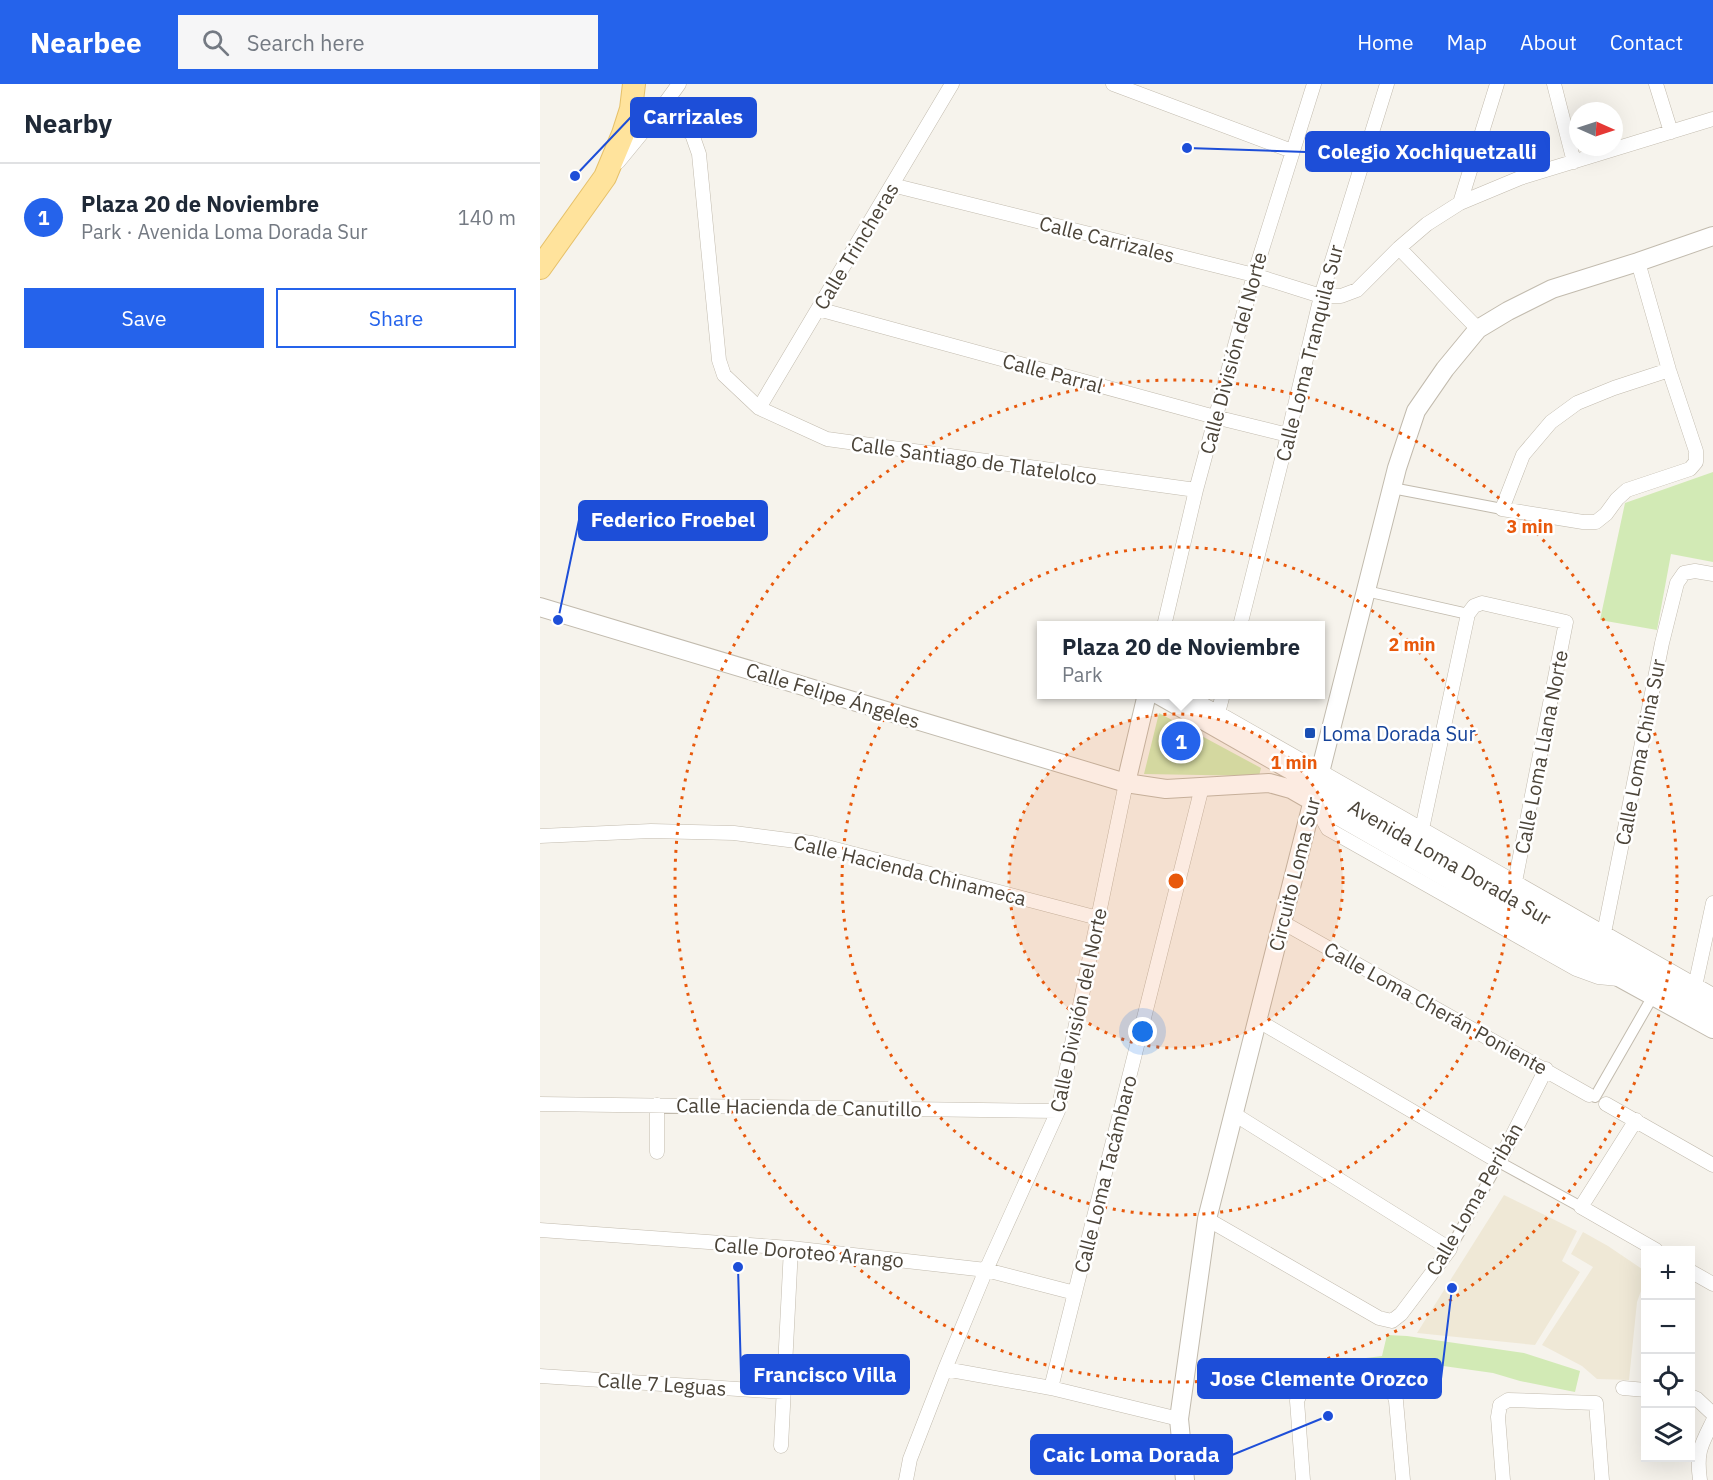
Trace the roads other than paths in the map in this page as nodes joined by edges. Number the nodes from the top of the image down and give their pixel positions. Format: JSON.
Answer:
{"nodes":[{"id":1,"x":634,"y":84,"type":"edge"},
{"id":2,"x":679,"y":84,"type":"edge"},
{"id":3,"x":952,"y":84,"type":"edge"},
{"id":4,"x":1113,"y":84,"type":"edge"},
{"id":5,"x":1314,"y":84,"type":"edge"},
{"id":6,"x":1388,"y":84,"type":"edge"},
{"id":7,"x":1497,"y":84,"type":"edge"},
{"id":8,"x":1554,"y":84,"type":"edge"},
{"id":9,"x":1656,"y":84,"type":"edge"},
{"id":10,"x":631,"y":109,"type":"junction"},
{"id":11,"x":655,"y":117,"type":"junction"},
{"id":12,"x":1713,"y":119,"type":"edge"},
{"id":13,"x":1671,"y":132,"type":"junction"},
{"id":14,"x":1292,"y":151,"type":"junction"},
{"id":15,"x":1574,"y":162,"type":"junction"},
{"id":16,"x":605,"y":177,"type":"junction"},
{"id":17,"x":892,"y":185,"type":"junction"},
{"id":18,"x":1460,"y":203,"type":"junction"},
{"id":19,"x":1713,"y":236,"type":"edge"},
{"id":20,"x":1399,"y":248,"type":"junction"},
{"id":21,"x":1638,"y":262,"type":"junction"},
{"id":22,"x":540,"y":268,"type":"edge"},
{"id":23,"x":1254,"y":275,"type":"junction"},
{"id":24,"x":1321,"y":296,"type":"junction"},
{"id":25,"x":818,"y":309,"type":"junction"},
{"id":26,"x":1478,"y":329,"type":"junction"},
{"id":27,"x":1669,"y":370,"type":"junction"},
{"id":28,"x":759,"y":408,"type":"junction"},
{"id":29,"x":1215,"y":417,"type":"junction"},
{"id":30,"x":1288,"y":435,"type":"junction"},
{"id":31,"x":1392,"y":488,"type":"junction"},
{"id":32,"x":1196,"y":490,"type":"junction"},
{"id":33,"x":1502,"y":509,"type":"junction"},
{"id":34,"x":1713,"y":574,"type":"edge"},
{"id":35,"x":1366,"y":591,"type":"junction"},
{"id":36,"x":540,"y":607,"type":"edge"},
{"id":37,"x":1471,"y":610,"type":"junction"},
{"id":38,"x":1165,"y":621,"type":"edge"},
{"id":39,"x":1241,"y":621,"type":"edge"},
{"id":40,"x":1146,"y":699,"type":"edge"},
{"id":41,"x":1166,"y":699,"type":"edge"},
{"id":42,"x":1194,"y":699,"type":"edge"},
{"id":43,"x":1222,"y":699,"type":"edge"},
{"id":44,"x":1218,"y":713,"type":"junction"},
{"id":45,"x":1126,"y":783,"type":"junction"},
{"id":46,"x":1317,"y":786,"type":"junction"},
{"id":47,"x":1202,"y":787,"type":"junction"},
{"id":48,"x":1422,"y":830,"type":"junction"},
{"id":49,"x":540,"y":836,"type":"edge"},
{"id":50,"x":1515,"y":882,"type":"junction"},
{"id":51,"x":1713,"y":903,"type":"edge"},
{"id":52,"x":1098,"y":918,"type":"junction"},
{"id":53,"x":1282,"y":922,"type":"junction"},
{"id":54,"x":1604,"y":933,"type":"junction"},
{"id":55,"x":1649,"y":988,"type":"junction"},
{"id":56,"x":1694,"y":992,"type":"junction"},
{"id":57,"x":1713,"y":995,"type":"edge"},
{"id":58,"x":1713,"y":1011,"type":"edge"},
{"id":59,"x":1257,"y":1020,"type":"junction"},
{"id":60,"x":1713,"y":1029,"type":"edge"},
{"id":61,"x":1546,"y":1069,"type":"junction"},
{"id":62,"x":1596,"y":1099,"type":"junction"},
{"id":63,"x":540,"y":1104,"type":"edge"},
{"id":64,"x":657,"y":1105,"type":"junction"},
{"id":65,"x":1058,"y":1111,"type":"junction"},
{"id":66,"x":1234,"y":1114,"type":"junction"},
{"id":67,"x":1636,"y":1120,"type":"junction"},
{"id":68,"x":657,"y":1152,"type":"dead end"},
{"id":69,"x":1499,"y":1162,"type":"junction"},
{"id":70,"x":1713,"y":1165,"type":"edge"},
{"id":71,"x":1581,"y":1207,"type":"junction"},
{"id":72,"x":1206,"y":1220,"type":"junction"},
{"id":73,"x":540,"y":1230,"type":"edge"},
{"id":74,"x":1647,"y":1246,"type":"edge"},
{"id":75,"x":791,"y":1248,"type":"junction"},
{"id":76,"x":1450,"y":1248,"type":"junction"},
{"id":77,"x":986,"y":1270,"type":"junction"},
{"id":78,"x":1695,"y":1274,"type":"edge"},
{"id":79,"x":1713,"y":1284,"type":"edge"},
{"id":80,"x":1075,"y":1293,"type":"junction"},
{"id":81,"x":945,"y":1369,"type":"junction"},
{"id":82,"x":540,"y":1376,"type":"edge"},
{"id":83,"x":1052,"y":1388,"type":"junction"},
{"id":84,"x":1623,"y":1388,"type":"dead end"},
{"id":85,"x":1641,"y":1390,"type":"edge"},
{"id":86,"x":784,"y":1392,"type":"junction"},
{"id":87,"x":1695,"y":1398,"type":"edge"},
{"id":88,"x":1713,"y":1414,"type":"edge"},
{"id":89,"x":1179,"y":1419,"type":"junction"},
{"id":90,"x":1713,"y":1420,"type":"edge"},
{"id":91,"x":781,"y":1446,"type":"dead end"},
{"id":92,"x":906,"y":1480,"type":"edge"},
{"id":93,"x":1185,"y":1480,"type":"edge"},
{"id":94,"x":1303,"y":1480,"type":"edge"},
{"id":95,"x":1403,"y":1480,"type":"edge"},
{"id":96,"x":1503,"y":1480,"type":"edge"},
{"id":97,"x":1602,"y":1480,"type":"edge"},
{"id":98,"x":1700,"y":1480,"type":"edge"}],
"edges":[{"from":1,"to":10,"type":"main road"},
{"from":2,"to":11,"type":"street"},
{"from":3,"to":17,"type":"street","name":"Calle Trincheras"},
{"from":4,"to":14,"type":"street"},
{"from":5,"to":14,"type":"street","name":"Calle División del Norte"},
{"from":6,"to":24,"type":"street","name":"Calle Loma Tranquila Sur"},
{"from":7,"to":18,"type":"street"},
{"from":8,"to":15,"type":"street"},
{"from":9,"to":13,"type":"street"},
{"from":10,"to":11,"type":"street"},
{"from":10,"to":16,"type":"main road"},
{"from":11,"to":16,"type":"street"},
{"from":11,"to":28,"type":"street"},
{"from":12,"to":13,"type":"street"},
{"from":13,"to":15,"type":"street"},
{"from":14,"to":23,"type":"street","name":"Calle División del Norte"},
{"from":15,"to":18,"type":"street"},
{"from":16,"to":22,"type":"main road"},
{"from":17,"to":23,"type":"street","name":"Calle Carrizales"},
{"from":17,"to":25,"type":"street","name":"Calle Trincheras"},
{"from":18,"to":20,"type":"street"},
{"from":19,"to":21,"type":"street","name":"Circuito Loma Sur"},
{"from":20,"to":24,"type":"street"},
{"from":20,"to":26,"type":"street"},
{"from":21,"to":26,"type":"street","name":"Circuito Loma Sur"},
{"from":21,"to":27,"type":"street"},
{"from":23,"to":24,"type":"street","name":"Calle Carrizales"},
{"from":23,"to":29,"type":"street","name":"Calle División del Norte"},
{"from":24,"to":30,"type":"street","name":"Calle Loma Tranquila Sur"},
{"from":25,"to":28,"type":"street","name":"Calle Trincheras"},
{"from":25,"to":29,"type":"street","name":"Calle Parral"},
{"from":26,"to":31,"type":"street","name":"Circuito Loma Sur"},
{"from":27,"to":33,"type":"street"},
{"from":27,"to":33,"type":"street"},
{"from":28,"to":32,"type":"street","name":"Calle Santiago de Tlatelolco"},
{"from":29,"to":30,"type":"street","name":"Calle Parral"},
{"from":29,"to":32,"type":"street","name":"Calle División del Norte"},
{"from":30,"to":39,"type":"street","name":"Calle Loma Tranquila Sur"},
{"from":31,"to":33,"type":"street"},
{"from":31,"to":35,"type":"street","name":"Circuito Loma Sur"},
{"from":32,"to":38,"type":"street","name":"Calle División del Norte"},
{"from":34,"to":54,"type":"street","name":"Calle Loma China Sur"},
{"from":35,"to":37,"type":"street"},
{"from":35,"to":46,"type":"street","name":"Circuito Loma Sur"},
{"from":36,"to":45,"type":"street","name":"Calle Felipe Ángeles"},
{"from":37,"to":48,"type":"street"},
{"from":37,"to":50,"type":"street","name":"Calle Loma Llana Norte"},
{"from":40,"to":45,"type":"street","name":"Calle División del Norte"},
{"from":41,"to":46,"type":"street","name":"Avenida Loma Dorada Sur"},
{"from":42,"to":44,"type":"street","name":"Avenida Loma Dorada Sur"},
{"from":43,"to":44,"type":"street"},
{"from":44,"to":46,"type":"street","name":"Avenida Loma Dorada Sur"},
{"from":45,"to":47,"type":"street","name":"Avenida Loma Dorada Sur"},
{"from":45,"to":52,"type":"street","name":"Calle División del Norte"},
{"from":46,"to":47,"type":"street","name":"Avenida Loma Dorada Sur"},
{"from":46,"to":48,"type":"street","name":"Avenida Loma Dorada Sur"},
{"from":46,"to":53,"type":"street","name":"Circuito Loma Sur"},
{"from":46,"to":55,"type":"street","name":"Avenida Loma Dorada Sur"},
{"from":46,"to":55,"type":"street","name":"Avenida Loma Dorada Sur"},
{"from":47,"to":80,"type":"street","name":"Calle Loma Tacámbaro"},
{"from":48,"to":50,"type":"street","name":"Avenida Loma Dorada Sur"},
{"from":49,"to":52,"type":"street","name":"Calle Hacienda Chinameca"},
{"from":50,"to":54,"type":"street","name":"Avenida Loma Dorada Sur"},
{"from":51,"to":56,"type":"street"},
{"from":52,"to":65,"type":"street","name":"Calle División del Norte"},
{"from":53,"to":59,"type":"street","name":"Circuito Loma Sur"},
{"from":53,"to":61,"type":"street","name":"Calle Loma Cherán Poniente"},
{"from":54,"to":56,"type":"street","name":"Avenida Loma Dorada Sur"},
{"from":55,"to":56,"type":"street","name":"Avenida Loma Dorada Sur"},
{"from":55,"to":60,"type":"street","name":"Avenida Loma Dorada Sur"},
{"from":55,"to":62,"type":"street"},
{"from":56,"to":57,"type":"street","name":"Avenida Loma Dorada Sur"},
{"from":56,"to":58,"type":"street","name":"Avenida Loma Dorada Sur"},
{"from":59,"to":66,"type":"street","name":"Circuito Loma Sur"},
{"from":59,"to":69,"type":"street"},
{"from":61,"to":62,"type":"street","name":"Calle Loma Cherán Poniente"},
{"from":61,"to":69,"type":"street","name":"Calle Loma Peribán"},
{"from":62,"to":67,"type":"street","name":"Calle Loma Cherán Poniente"},
{"from":63,"to":64,"type":"street","name":"Calle Hacienda de Canutillo"},
{"from":64,"to":65,"type":"street","name":"Calle Hacienda de Canutillo"},
{"from":64,"to":68,"type":"street"},
{"from":65,"to":77,"type":"street","name":"Calle División del Norte"},
{"from":66,"to":72,"type":"street","name":"Circuito Loma Sur"},
{"from":66,"to":76,"type":"street"},
{"from":67,"to":70,"type":"street","name":"Calle Loma Cherán Poniente"},
{"from":67,"to":71,"type":"street"},
{"from":69,"to":71,"type":"street"},
{"from":69,"to":76,"type":"street","name":"Calle Loma Peribán"},
{"from":71,"to":74,"type":"street"},
{"from":72,"to":76,"type":"street","name":"Calle Loma Peribán"},
{"from":72,"to":89,"type":"street","name":"Circuito Loma Sur"},
{"from":73,"to":75,"type":"street","name":"Calle Doroteo Arango"},
{"from":75,"to":77,"type":"street","name":"Calle Doroteo Arango"},
{"from":75,"to":86,"type":"street"},
{"from":77,"to":80,"type":"street","name":"Calle Doroteo Arango"},
{"from":77,"to":81,"type":"street","name":"Calle División del Norte"},
{"from":78,"to":79,"type":"street"},
{"from":80,"to":83,"type":"street","name":"Calle Loma Tacámbaro"},
{"from":81,"to":83,"type":"street"},
{"from":81,"to":92,"type":"street","name":"Calle División del Norte"},
{"from":82,"to":86,"type":"street","name":"Calle 7 Leguas"},
{"from":83,"to":89,"type":"street"},
{"from":84,"to":85,"type":"street"},
{"from":86,"to":91,"type":"street"},
{"from":87,"to":88,"type":"street"},
{"from":89,"to":93,"type":"street","name":"Circuito Loma Sur"},
{"from":90,"to":98,"type":"street"},
{"from":94,"to":95,"type":"street"},
{"from":96,"to":97,"type":"street"}]}
